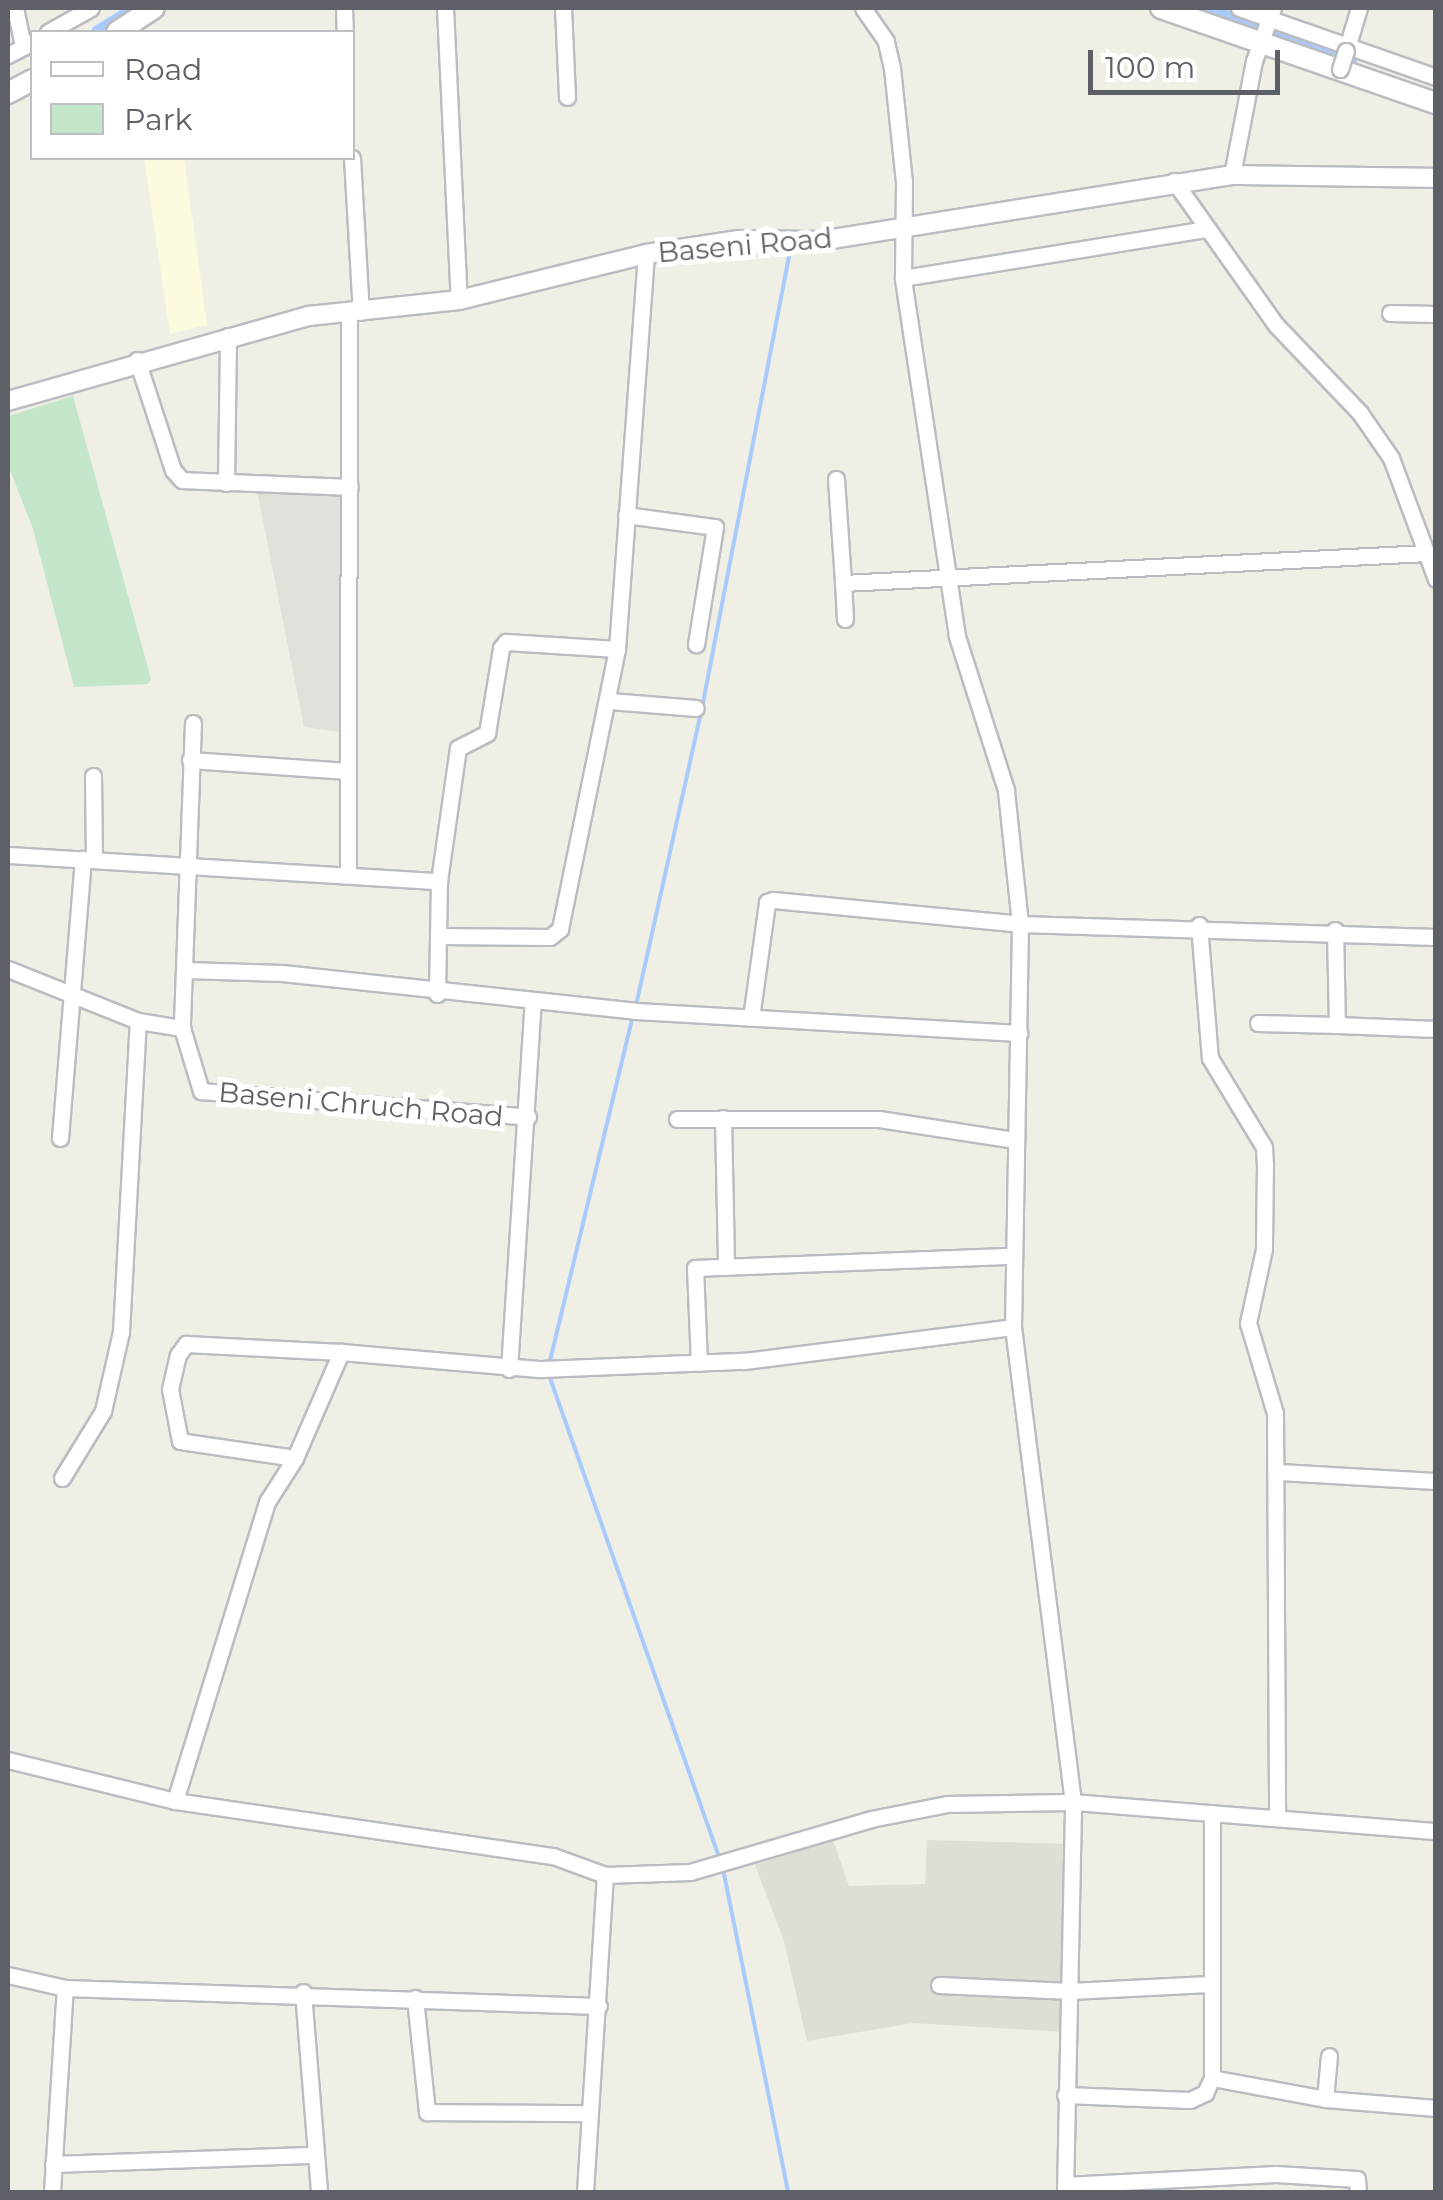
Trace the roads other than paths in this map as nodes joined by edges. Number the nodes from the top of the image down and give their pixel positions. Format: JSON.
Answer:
{"nodes":[{"id":1,"x":15,"y":8,"type":"edge"},
{"id":2,"x":90,"y":8,"type":"edge"},
{"id":3,"x":154,"y":8,"type":"edge"},
{"id":4,"x":445,"y":8,"type":"edge"},
{"id":5,"x":563,"y":8,"type":"edge"},
{"id":6,"x":863,"y":8,"type":"edge"},
{"id":7,"x":1161,"y":8,"type":"edge"},
{"id":8,"x":1239,"y":8,"type":"edge"},
{"id":9,"x":1360,"y":8,"type":"edge"},
{"id":10,"x":1266,"y":25,"type":"edge"},
{"id":11,"x":52,"y":30,"type":"edge"},
{"id":12,"x":120,"y":30,"type":"edge"},
{"id":13,"x":28,"y":44,"type":"edge"},
{"id":14,"x":8,"y":55,"type":"edge"},
{"id":15,"x":1343,"y":58,"type":"junction"},
{"id":16,"x":1436,"y":77,"type":"edge"},
{"id":17,"x":30,"y":81,"type":"edge"},
{"id":18,"x":8,"y":93,"type":"edge"},
{"id":19,"x":567,"y":97,"type":"dead end"},
{"id":20,"x":1436,"y":102,"type":"edge"},
{"id":21,"x":352,"y":160,"type":"edge"},
{"id":22,"x":1232,"y":175,"type":"junction"},
{"id":23,"x":1436,"y":178,"type":"edge"},
{"id":24,"x":1174,"y":182,"type":"junction"},
{"id":25,"x":904,"y":226,"type":"junction"},
{"id":26,"x":1204,"y":229,"type":"junction"},
{"id":27,"x":646,"y":254,"type":"junction"},
{"id":28,"x":903,"y":278,"type":"junction"},
{"id":29,"x":459,"y":300,"type":"junction"},
{"id":30,"x":355,"y":312,"type":"junction"},
{"id":31,"x":1390,"y":313,"type":"dead end"},
{"id":32,"x":1436,"y":314,"type":"edge"},
{"id":33,"x":228,"y":336,"type":"junction"},
{"id":34,"x":137,"y":360,"type":"junction"},
{"id":35,"x":8,"y":401,"type":"edge"},
{"id":36,"x":836,"y":479,"type":"dead end"},
{"id":37,"x":226,"y":483,"type":"junction"},
{"id":38,"x":350,"y":487,"type":"junction"},
{"id":39,"x":626,"y":515,"type":"junction"},
{"id":40,"x":1427,"y":552,"type":"junction"},
{"id":41,"x":949,"y":579,"type":"junction"},
{"id":42,"x":1436,"y":579,"type":"edge"},
{"id":43,"x":843,"y":583,"type":"junction"},
{"id":44,"x":844,"y":620,"type":"dead end"},
{"id":45,"x":696,"y":644,"type":"dead end"},
{"id":46,"x":617,"y":649,"type":"junction"},
{"id":47,"x":610,"y":700,"type":"junction"},
{"id":48,"x":696,"y":708,"type":"dead end"},
{"id":49,"x":192,"y":723,"type":"dead end"},
{"id":50,"x":190,"y":760,"type":"junction"},
{"id":51,"x":348,"y":771,"type":"junction"},
{"id":52,"x":92,"y":776,"type":"dead end"},
{"id":53,"x":8,"y":855,"type":"edge"},
{"id":54,"x":88,"y":859,"type":"junction"},
{"id":55,"x":187,"y":864,"type":"junction"},
{"id":56,"x":348,"y":873,"type":"junction"},
{"id":57,"x":440,"y":881,"type":"junction"},
{"id":58,"x":1020,"y":924,"type":"junction"},
{"id":59,"x":1199,"y":925,"type":"junction"},
{"id":60,"x":1335,"y":930,"type":"junction"},
{"id":61,"x":440,"y":936,"type":"junction"},
{"id":62,"x":1436,"y":937,"type":"edge"},
{"id":63,"x":8,"y":970,"type":"edge"},
{"id":64,"x":185,"y":970,"type":"junction"},
{"id":65,"x":437,"y":994,"type":"junction"},
{"id":66,"x":74,"y":996,"type":"junction"},
{"id":67,"x":534,"y":1002,"type":"junction"},
{"id":68,"x":750,"y":1018,"type":"junction"},
{"id":69,"x":138,"y":1020,"type":"junction"},
{"id":70,"x":1258,"y":1024,"type":"dead end"},
{"id":71,"x":1337,"y":1025,"type":"junction"},
{"id":72,"x":182,"y":1028,"type":"junction"},
{"id":73,"x":1436,"y":1029,"type":"edge"},
{"id":74,"x":1019,"y":1033,"type":"junction"},
{"id":75,"x":528,"y":1118,"type":"junction"},
{"id":76,"x":677,"y":1118,"type":"dead end"},
{"id":77,"x":723,"y":1118,"type":"junction"},
{"id":78,"x":60,"y":1138,"type":"dead end"},
{"id":79,"x":1015,"y":1140,"type":"junction"},
{"id":80,"x":1012,"y":1256,"type":"junction"},
{"id":81,"x":726,"y":1267,"type":"junction"},
{"id":82,"x":1013,"y":1327,"type":"junction"},
{"id":83,"x":340,"y":1352,"type":"junction"},
{"id":84,"x":698,"y":1362,"type":"junction"},
{"id":85,"x":509,"y":1369,"type":"junction"},
{"id":86,"x":295,"y":1458,"type":"junction"},
{"id":87,"x":1278,"y":1472,"type":"junction"},
{"id":88,"x":62,"y":1478,"type":"dead end"},
{"id":89,"x":1436,"y":1481,"type":"edge"},
{"id":90,"x":8,"y":1760,"type":"edge"},
{"id":91,"x":175,"y":1801,"type":"junction"},
{"id":92,"x":1073,"y":1802,"type":"junction"},
{"id":93,"x":1212,"y":1813,"type":"junction"},
{"id":94,"x":1277,"y":1818,"type":"junction"},
{"id":95,"x":1436,"y":1831,"type":"edge"},
{"id":96,"x":605,"y":1876,"type":"junction"},
{"id":97,"x":8,"y":1975,"type":"edge"},
{"id":98,"x":1210,"y":1984,"type":"junction"},
{"id":99,"x":940,"y":1985,"type":"dead end"},
{"id":100,"x":66,"y":1988,"type":"junction"},
{"id":101,"x":1070,"y":1991,"type":"junction"},
{"id":102,"x":303,"y":1992,"type":"junction"},
{"id":103,"x":415,"y":1998,"type":"junction"},
{"id":104,"x":599,"y":2006,"type":"junction"},
{"id":105,"x":1330,"y":2056,"type":"dead end"},
{"id":106,"x":1212,"y":2078,"type":"junction"},
{"id":107,"x":1065,"y":2095,"type":"junction"},
{"id":108,"x":1325,"y":2099,"type":"junction"},
{"id":109,"x":1436,"y":2108,"type":"edge"},
{"id":110,"x":590,"y":2113,"type":"junction"},
{"id":111,"x":315,"y":2155,"type":"junction"},
{"id":112,"x":53,"y":2164,"type":"junction"},
{"id":113,"x":1065,"y":2189,"type":"edge"},
{"id":114,"x":52,"y":2192,"type":"edge"},
{"id":115,"x":318,"y":2192,"type":"edge"},
{"id":116,"x":585,"y":2192,"type":"edge"},
{"id":117,"x":1358,"y":2192,"type":"edge"}],
"edges":[{"from":1,"to":13,"type":"street"},
{"from":2,"to":11,"type":"street"},
{"from":3,"to":12,"type":"main road"},
{"from":4,"to":29,"type":"street"},
{"from":5,"to":19,"type":"street"},
{"from":6,"to":25,"type":"street"},
{"from":7,"to":10,"type":"main road"},
{"from":8,"to":10,"type":"street"},
{"from":9,"to":15,"type":"street"},
{"from":10,"to":15,"type":"main road"},
{"from":10,"to":22,"type":"street"},
{"from":13,"to":14,"type":"street"},
{"from":15,"to":16,"type":"street"},
{"from":15,"to":20,"type":"main road"},
{"from":17,"to":18,"type":"main road"},
{"from":21,"to":30,"type":"street"},
{"from":22,"to":23,"type":"street","name":"Baseni Road"},
{"from":22,"to":24,"type":"street","name":"Baseni Road"},
{"from":24,"to":25,"type":"street","name":"Baseni Road"},
{"from":24,"to":26,"type":"street"},
{"from":25,"to":27,"type":"street","name":"Baseni Road"},
{"from":25,"to":28,"type":"street"},
{"from":26,"to":28,"type":"street"},
{"from":26,"to":40,"type":"street"},
{"from":27,"to":29,"type":"street","name":"Baseni Road"},
{"from":27,"to":39,"type":"street"},
{"from":28,"to":41,"type":"street"},
{"from":29,"to":30,"type":"street","name":"Baseni Road"},
{"from":30,"to":33,"type":"street","name":"Baseni Road"},
{"from":30,"to":38,"type":"street"},
{"from":31,"to":32,"type":"street"},
{"from":33,"to":34,"type":"street","name":"Baseni Road"},
{"from":33,"to":37,"type":"street"},
{"from":34,"to":35,"type":"street","name":"Baseni Road"},
{"from":34,"to":37,"type":"street"},
{"from":36,"to":43,"type":"street"},
{"from":37,"to":38,"type":"street"},
{"from":38,"to":51,"type":"street"},
{"from":39,"to":45,"type":"street"},
{"from":39,"to":46,"type":"street"},
{"from":40,"to":41,"type":"street"},
{"from":40,"to":42,"type":"street"},
{"from":41,"to":43,"type":"street"},
{"from":41,"to":58,"type":"street"},
{"from":43,"to":44,"type":"street"},
{"from":46,"to":47,"type":"street"},
{"from":46,"to":57,"type":"street"},
{"from":47,"to":48,"type":"street"},
{"from":47,"to":61,"type":"street"},
{"from":49,"to":50,"type":"street"},
{"from":50,"to":51,"type":"street"},
{"from":50,"to":55,"type":"street"},
{"from":51,"to":56,"type":"street"},
{"from":52,"to":54,"type":"street"},
{"from":53,"to":54,"type":"street"},
{"from":54,"to":55,"type":"street"},
{"from":54,"to":66,"type":"street"},
{"from":55,"to":56,"type":"street"},
{"from":55,"to":64,"type":"street"},
{"from":56,"to":57,"type":"street"},
{"from":57,"to":61,"type":"street"},
{"from":58,"to":59,"type":"street"},
{"from":58,"to":68,"type":"street"},
{"from":58,"to":74,"type":"street"},
{"from":59,"to":60,"type":"street"},
{"from":59,"to":87,"type":"street"},
{"from":60,"to":62,"type":"street"},
{"from":60,"to":71,"type":"street"},
{"from":61,"to":65,"type":"street"},
{"from":63,"to":66,"type":"street"},
{"from":64,"to":65,"type":"street"},
{"from":64,"to":72,"type":"street"},
{"from":65,"to":67,"type":"street"},
{"from":66,"to":69,"type":"street"},
{"from":66,"to":78,"type":"street"},
{"from":67,"to":68,"type":"street"},
{"from":67,"to":75,"type":"street","name":"Baseni Chruch Road"},
{"from":68,"to":74,"type":"street"},
{"from":69,"to":72,"type":"street"},
{"from":69,"to":88,"type":"street"},
{"from":70,"to":71,"type":"street"},
{"from":71,"to":73,"type":"street"},
{"from":72,"to":75,"type":"street","name":"Baseni Chruch Road"},
{"from":74,"to":79,"type":"street"},
{"from":75,"to":85,"type":"street","name":"Baseni Chruch Road"},
{"from":76,"to":77,"type":"street"},
{"from":77,"to":79,"type":"street"},
{"from":77,"to":81,"type":"street"},
{"from":79,"to":80,"type":"street"},
{"from":80,"to":81,"type":"street"},
{"from":80,"to":82,"type":"street"},
{"from":81,"to":84,"type":"street"},
{"from":82,"to":84,"type":"street"},
{"from":82,"to":92,"type":"street"},
{"from":83,"to":85,"type":"street"},
{"from":83,"to":86,"type":"street"},
{"from":83,"to":86,"type":"street"},
{"from":84,"to":85,"type":"street"},
{"from":86,"to":91,"type":"street"},
{"from":87,"to":89,"type":"street"},
{"from":87,"to":94,"type":"street"},
{"from":90,"to":91,"type":"street"},
{"from":91,"to":96,"type":"street"},
{"from":92,"to":93,"type":"street"},
{"from":92,"to":96,"type":"street"},
{"from":92,"to":101,"type":"street"},
{"from":93,"to":94,"type":"street"},
{"from":93,"to":98,"type":"street"},
{"from":94,"to":95,"type":"street"},
{"from":96,"to":104,"type":"street"},
{"from":97,"to":100,"type":"street"},
{"from":98,"to":101,"type":"street"},
{"from":98,"to":106,"type":"street"},
{"from":99,"to":101,"type":"street"},
{"from":100,"to":102,"type":"street"},
{"from":100,"to":112,"type":"street"},
{"from":101,"to":107,"type":"street"},
{"from":102,"to":103,"type":"street"},
{"from":102,"to":111,"type":"street"},
{"from":103,"to":104,"type":"street"},
{"from":103,"to":110,"type":"street"},
{"from":104,"to":110,"type":"street"},
{"from":105,"to":108,"type":"street"},
{"from":106,"to":107,"type":"street"},
{"from":106,"to":108,"type":"street"},
{"from":107,"to":113,"type":"street"},
{"from":108,"to":109,"type":"street"},
{"from":110,"to":116,"type":"street"},
{"from":111,"to":112,"type":"street"},
{"from":111,"to":115,"type":"street"},
{"from":112,"to":114,"type":"street"},
{"from":113,"to":117,"type":"street"}]}
